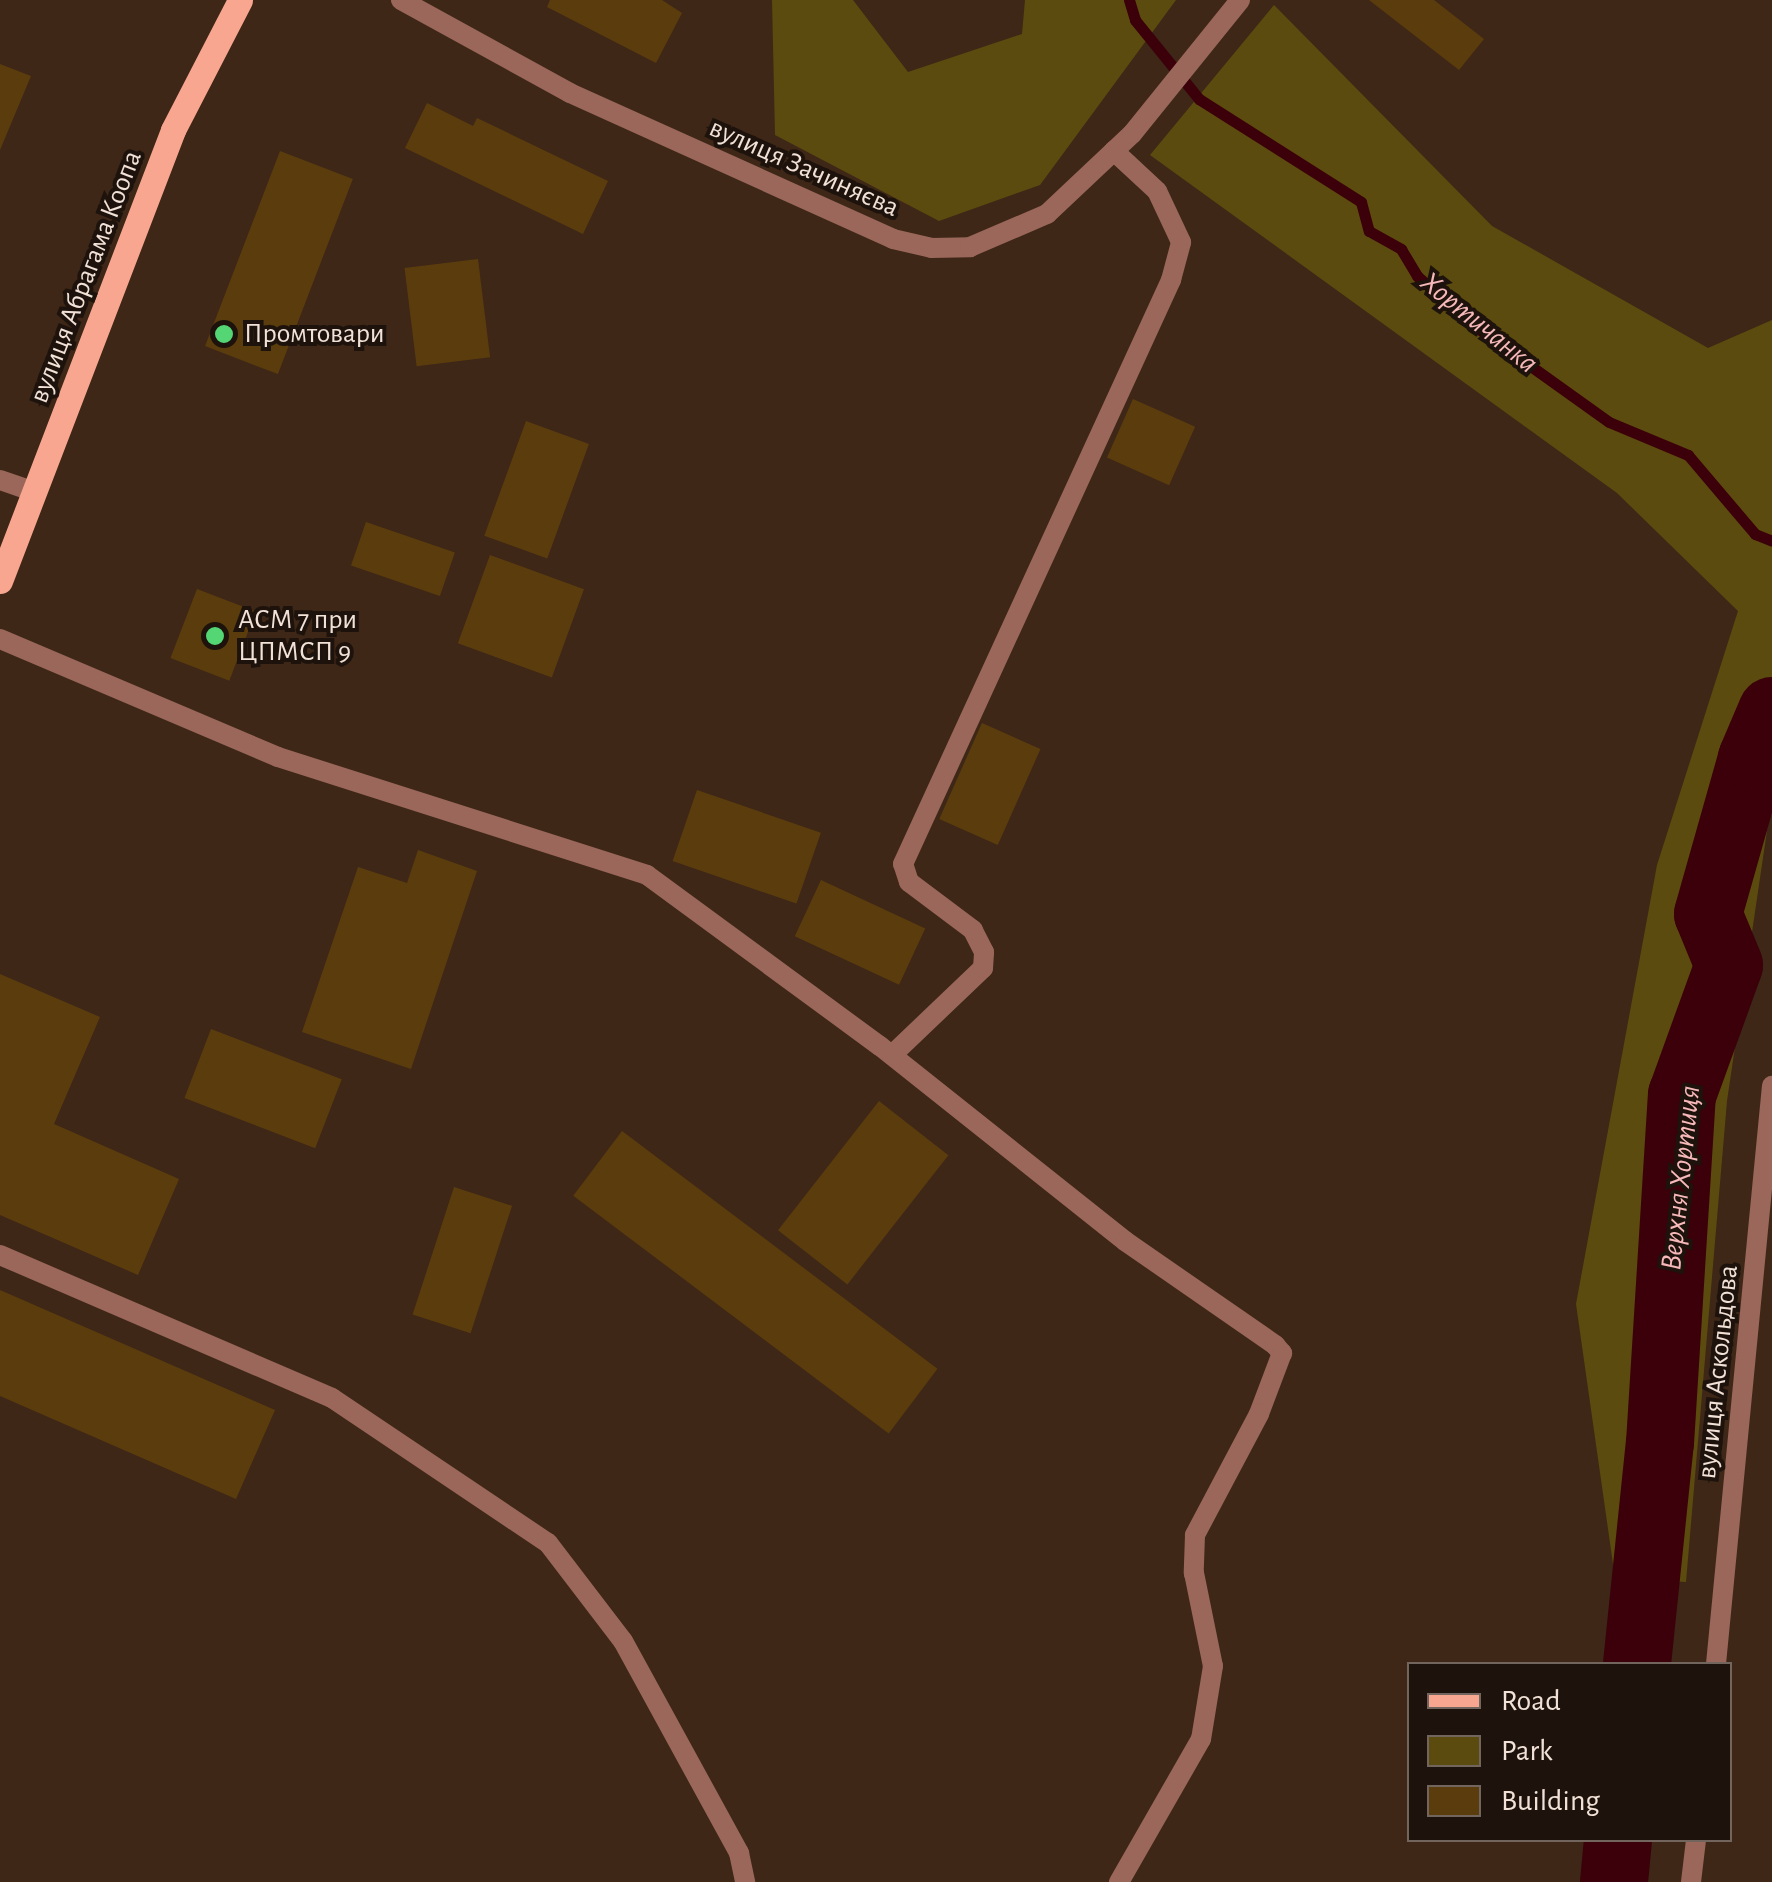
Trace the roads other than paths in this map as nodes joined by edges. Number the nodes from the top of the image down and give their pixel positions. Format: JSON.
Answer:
{"nodes":[{"id":1,"x":240,"y":0,"type":"edge"},
{"id":2,"x":401,"y":0,"type":"edge"},
{"id":3,"x":1240,"y":0,"type":"edge"},
{"id":4,"x":1114,"y":151,"type":"junction"},
{"id":5,"x":0,"y":480,"type":"edge"},
{"id":6,"x":35,"y":492,"type":"junction"},
{"id":7,"x":0,"y":581,"type":"edge"},
{"id":8,"x":0,"y":639,"type":"edge"},
{"id":9,"x":892,"y":1056,"type":"junction"},
{"id":10,"x":1772,"y":1086,"type":"edge"},
{"id":11,"x":0,"y":1255,"type":"edge"},
{"id":12,"x":1716,"y":1662,"type":"edge"},
{"id":13,"x":1696,"y":1842,"type":"edge"},
{"id":14,"x":745,"y":1882,"type":"edge"},
{"id":15,"x":1119,"y":1882,"type":"edge"},
{"id":16,"x":1691,"y":1882,"type":"edge"}],
"edges":[{"from":1,"to":6,"type":"main road","name":"вулиця Абрагама Коопа"},
{"from":2,"to":4,"type":"street","name":"вулиця Зачиняєва"},
{"from":3,"to":4,"type":"street","name":"вулиця Зачиняєва"},
{"from":4,"to":9,"type":"street"},
{"from":5,"to":6,"type":"street"},
{"from":6,"to":7,"type":"main road","name":"вулиця Абрагама Коопа"},
{"from":8,"to":9,"type":"street"},
{"from":9,"to":15,"type":"street"},
{"from":10,"to":12,"type":"street","name":"вулиця Аскольдова"},
{"from":11,"to":14,"type":"street"},
{"from":13,"to":16,"type":"street"}]}
